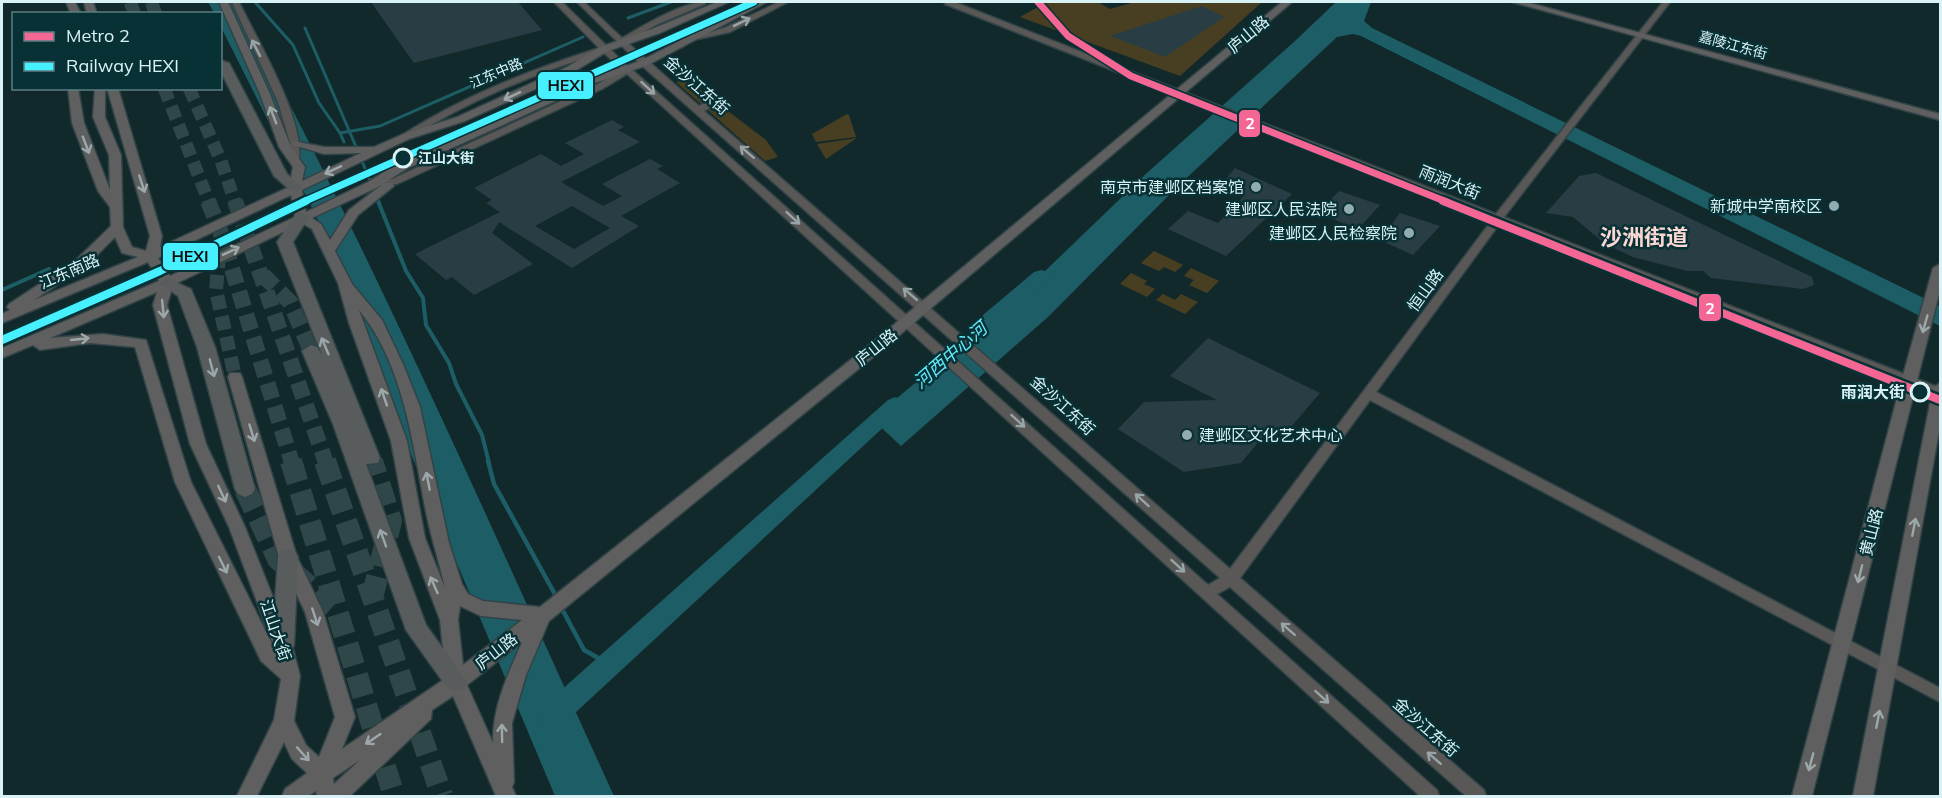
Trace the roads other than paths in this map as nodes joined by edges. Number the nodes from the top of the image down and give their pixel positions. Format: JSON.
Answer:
{"nodes":[{"id":1,"x":223,"y":2,"type":"edge"},
{"id":2,"x":235,"y":2,"type":"edge"},
{"id":3,"x":558,"y":2,"type":"edge"},
{"id":4,"x":580,"y":2,"type":"edge"},
{"id":5,"x":702,"y":2,"type":"edge"},
{"id":6,"x":724,"y":2,"type":"edge"},
{"id":7,"x":762,"y":2,"type":"edge"},
{"id":8,"x":784,"y":2,"type":"edge"},
{"id":9,"x":948,"y":2,"type":"edge"},
{"id":10,"x":1287,"y":2,"type":"edge"},
{"id":11,"x":1517,"y":2,"type":"edge"},
{"id":12,"x":1667,"y":2,"type":"edge"},
{"id":13,"x":1641,"y":36,"type":"junction"},
{"id":14,"x":698,"y":37,"type":"junction"},
{"id":15,"x":621,"y":42,"type":"junction"},
{"id":16,"x":604,"y":49,"type":"junction"},
{"id":17,"x":1074,"y":52,"type":"junction"},
{"id":18,"x":1062,"y":60,"type":"dead end"},
{"id":19,"x":223,"y":63,"type":"dead end"},
{"id":20,"x":644,"y":63,"type":"junction"},
{"id":21,"x":628,"y":70,"type":"junction"},
{"id":22,"x":73,"y":90,"type":"edge"},
{"id":23,"x":100,"y":90,"type":"edge"},
{"id":24,"x":113,"y":90,"type":"edge"},
{"id":25,"x":1179,"y":93,"type":"junction"},
{"id":26,"x":717,"y":100,"type":"dead end"},
{"id":27,"x":698,"y":110,"type":"junction"},
{"id":28,"x":1941,"y":117,"type":"edge"},
{"id":29,"x":297,"y":143,"type":"junction"},
{"id":30,"x":381,"y":147,"type":"junction"},
{"id":31,"x":295,"y":161,"type":"junction"},
{"id":32,"x":394,"y":182,"type":"junction"},
{"id":33,"x":755,"y":184,"type":"junction"},
{"id":34,"x":372,"y":185,"type":"junction"},
{"id":35,"x":295,"y":187,"type":"junction"},
{"id":36,"x":742,"y":190,"type":"dead end"},
{"id":37,"x":116,"y":207,"type":"junction"},
{"id":38,"x":301,"y":217,"type":"junction"},
{"id":39,"x":1499,"y":217,"type":"junction"},
{"id":40,"x":117,"y":227,"type":"junction"},
{"id":41,"x":330,"y":249,"type":"junction"},
{"id":42,"x":151,"y":256,"type":"junction"},
{"id":43,"x":1941,"y":268,"type":"edge"},
{"id":44,"x":345,"y":282,"type":"junction"},
{"id":45,"x":167,"y":283,"type":"junction"},
{"id":46,"x":925,"y":307,"type":"junction"},
{"id":47,"x":2,"y":318,"type":"edge"},
{"id":48,"x":907,"y":322,"type":"junction"},
{"id":49,"x":311,"y":351,"type":"tunnel mouth"},
{"id":50,"x":2,"y":353,"type":"edge"},
{"id":51,"x":235,"y":377,"type":"tunnel mouth"},
{"id":52,"x":1909,"y":379,"type":"junction"},
{"id":53,"x":1940,"y":391,"type":"edge"},
{"id":54,"x":1369,"y":394,"type":"junction"},
{"id":55,"x":372,"y":458,"type":"tunnel mouth"},
{"id":56,"x":245,"y":489,"type":"tunnel mouth"},
{"id":57,"x":288,"y":557,"type":"junction"},
{"id":58,"x":1231,"y":579,"type":"junction"},
{"id":59,"x":454,"y":587,"type":"junction"},
{"id":60,"x":1208,"y":593,"type":"junction"},
{"id":61,"x":542,"y":615,"type":"junction"},
{"id":62,"x":449,"y":620,"type":"junction"},
{"id":63,"x":1842,"y":643,"type":"junction"},
{"id":64,"x":283,"y":645,"type":"junction"},
{"id":65,"x":1888,"y":668,"type":"junction"},
{"id":66,"x":291,"y":676,"type":"junction"},
{"id":67,"x":456,"y":682,"type":"junction"},
{"id":68,"x":1941,"y":695,"type":"edge"},
{"id":69,"x":284,"y":721,"type":"junction"},
{"id":70,"x":322,"y":773,"type":"junction"},
{"id":71,"x":505,"y":794,"type":"edge"},
{"id":72,"x":247,"y":796,"type":"edge"},
{"id":73,"x":292,"y":796,"type":"edge"},
{"id":74,"x":327,"y":796,"type":"edge"},
{"id":75,"x":336,"y":796,"type":"edge"},
{"id":76,"x":1431,"y":796,"type":"edge"},
{"id":77,"x":1478,"y":796,"type":"edge"},
{"id":78,"x":1802,"y":796,"type":"edge"},
{"id":79,"x":1863,"y":796,"type":"edge"}],
"edges":[{"from":31,"to":1,"type":"main road","one_way":true},
{"from":29,"to":2,"type":"street","one_way":true},
{"from":3,"to":16,"type":"street","name":"金沙江东街"},
{"from":4,"to":15,"type":"street","name":"金沙江东街"},
{"from":5,"to":15,"type":"street","name":"江东中路"},
{"from":6,"to":15,"type":"main road","name":"江东中路"},
{"from":7,"to":14,"type":"main road"},
{"from":14,"to":8,"type":"street","one_way":true},
{"from":9,"to":17,"type":"street","name":"雨润大街"},
{"from":10,"to":25,"type":"main road","name":"庐山路"},
{"from":11,"to":13,"type":"main road","name":"嘉陵江东街"},
{"from":12,"to":13,"type":"street","name":"恒山路"},
{"from":13,"to":28,"type":"main road","name":"嘉陵江东街"},
{"from":13,"to":39,"type":"street","name":"恒山路"},
{"from":14,"to":20,"type":"main road"},
{"from":15,"to":16,"type":"main road","name":"江东中路"},
{"from":15,"to":20,"type":"street","name":"金沙江东街"},
{"from":16,"to":21,"type":"street","name":"金沙江东街"},
{"from":16,"to":30,"type":"main road","name":"江东中路","one_way":true},
{"from":17,"to":18,"type":"street"},
{"from":17,"to":25,"type":"street","name":"雨润大街"},
{"from":19,"to":35,"type":"highway"},
{"from":20,"to":21,"type":"main road"},
{"from":20,"to":27,"type":"street","name":"金沙江东街"},
{"from":21,"to":32,"type":"street"},
{"from":21,"to":33,"type":"street","name":"金沙江东街","one_way":true},
{"from":21,"to":34,"type":"main road"},
{"from":22,"to":37,"type":"main road","one_way":true},
{"from":23,"to":37,"type":"main road"},
{"from":24,"to":42,"type":"main road","one_way":true},
{"from":25,"to":39,"type":"street","name":"雨润大街"},
{"from":25,"to":46,"type":"main road","name":"庐山路"},
{"from":26,"to":27,"type":"street"},
{"from":46,"to":27,"type":"street","name":"金沙江东街","one_way":true},
{"from":29,"to":30,"type":"main road"},
{"from":29,"to":31,"type":"street"},
{"from":30,"to":35,"type":"main road","name":"江东中路","one_way":true},
{"from":31,"to":35,"type":"main road"},
{"from":32,"to":34,"type":"street"},
{"from":32,"to":41,"type":"main road"},
{"from":33,"to":36,"type":"street"},
{"from":33,"to":48,"type":"street","name":"金沙江东街","one_way":true},
{"from":34,"to":38,"type":"main road"},
{"from":35,"to":38,"type":"main road"},
{"from":35,"to":42,"type":"main road","name":"江东南路"},
{"from":37,"to":40,"type":"main road"},
{"from":38,"to":41,"type":"main road"},
{"from":45,"to":38,"type":"main road","one_way":true},
{"from":55,"to":38,"type":"highway","one_way":true},
{"from":39,"to":52,"type":"street","name":"雨润大街"},
{"from":39,"to":54,"type":"street","name":"恒山路"},
{"from":40,"to":42,"type":"main road"},
{"from":40,"to":47,"type":"main road"},
{"from":41,"to":44,"type":"main road"},
{"from":42,"to":45,"type":"main road"},
{"from":42,"to":47,"type":"main road","name":"江东南路"},
{"from":43,"to":52,"type":"main road","name":"黄山路","one_way":true},
{"from":59,"to":44,"type":"main road","one_way":true},
{"from":62,"to":44,"type":"main road","one_way":true},
{"from":45,"to":50,"type":"main road"},
{"from":45,"to":56,"type":"highway","one_way":true},
{"from":45,"to":64,"type":"main road","name":"江山大街","one_way":true},
{"from":46,"to":48,"type":"main road","name":"庐山路"},
{"from":58,"to":46,"type":"street","name":"金沙江东街","one_way":true},
{"from":48,"to":60,"type":"street","name":"金沙江东街","one_way":true},
{"from":48,"to":61,"type":"main road","name":"庐山路"},
{"from":67,"to":49,"type":"highway","one_way":true},
{"from":50,"to":66,"type":"main road","one_way":true},
{"from":51,"to":57,"type":"main road","one_way":true},
{"from":52,"to":53,"type":"street","name":"雨润大街"},
{"from":52,"to":63,"type":"main road","name":"黄山路","one_way":true},
{"from":65,"to":53,"type":"main road","one_way":true},
{"from":54,"to":58,"type":"street","name":"恒山路"},
{"from":54,"to":63,"type":"street"},
{"from":57,"to":64,"type":"highway"},
{"from":57,"to":70,"type":"main road","one_way":true},
{"from":58,"to":60,"type":"street","name":"恒山路"},
{"from":77,"to":58,"type":"street","name":"金沙江东街","one_way":true},
{"from":59,"to":61,"type":"main road"},
{"from":59,"to":62,"type":"main road"},
{"from":60,"to":76,"type":"street","name":"金沙江东街","one_way":true},
{"from":61,"to":67,"type":"main road","name":"庐山路"},
{"from":71,"to":61,"type":"main road","one_way":true},
{"from":62,"to":67,"type":"main road"},
{"from":63,"to":65,"type":"street"},
{"from":63,"to":78,"type":"main road","name":"黄山路","one_way":true},
{"from":64,"to":66,"type":"main road","name":"江山大街"},
{"from":65,"to":68,"type":"street"},
{"from":79,"to":65,"type":"main road","one_way":true},
{"from":66,"to":69,"type":"main road","name":"江山大街"},
{"from":67,"to":70,"type":"main road","name":"庐山路","one_way":true},
{"from":67,"to":71,"type":"main road"},
{"from":67,"to":75,"type":"main road","name":"庐山路"},
{"from":69,"to":70,"type":"main road","one_way":true},
{"from":69,"to":72,"type":"main road","name":"江山大街"},
{"from":70,"to":73,"type":"main road","name":"庐山路"},
{"from":70,"to":74,"type":"main road"}]}
